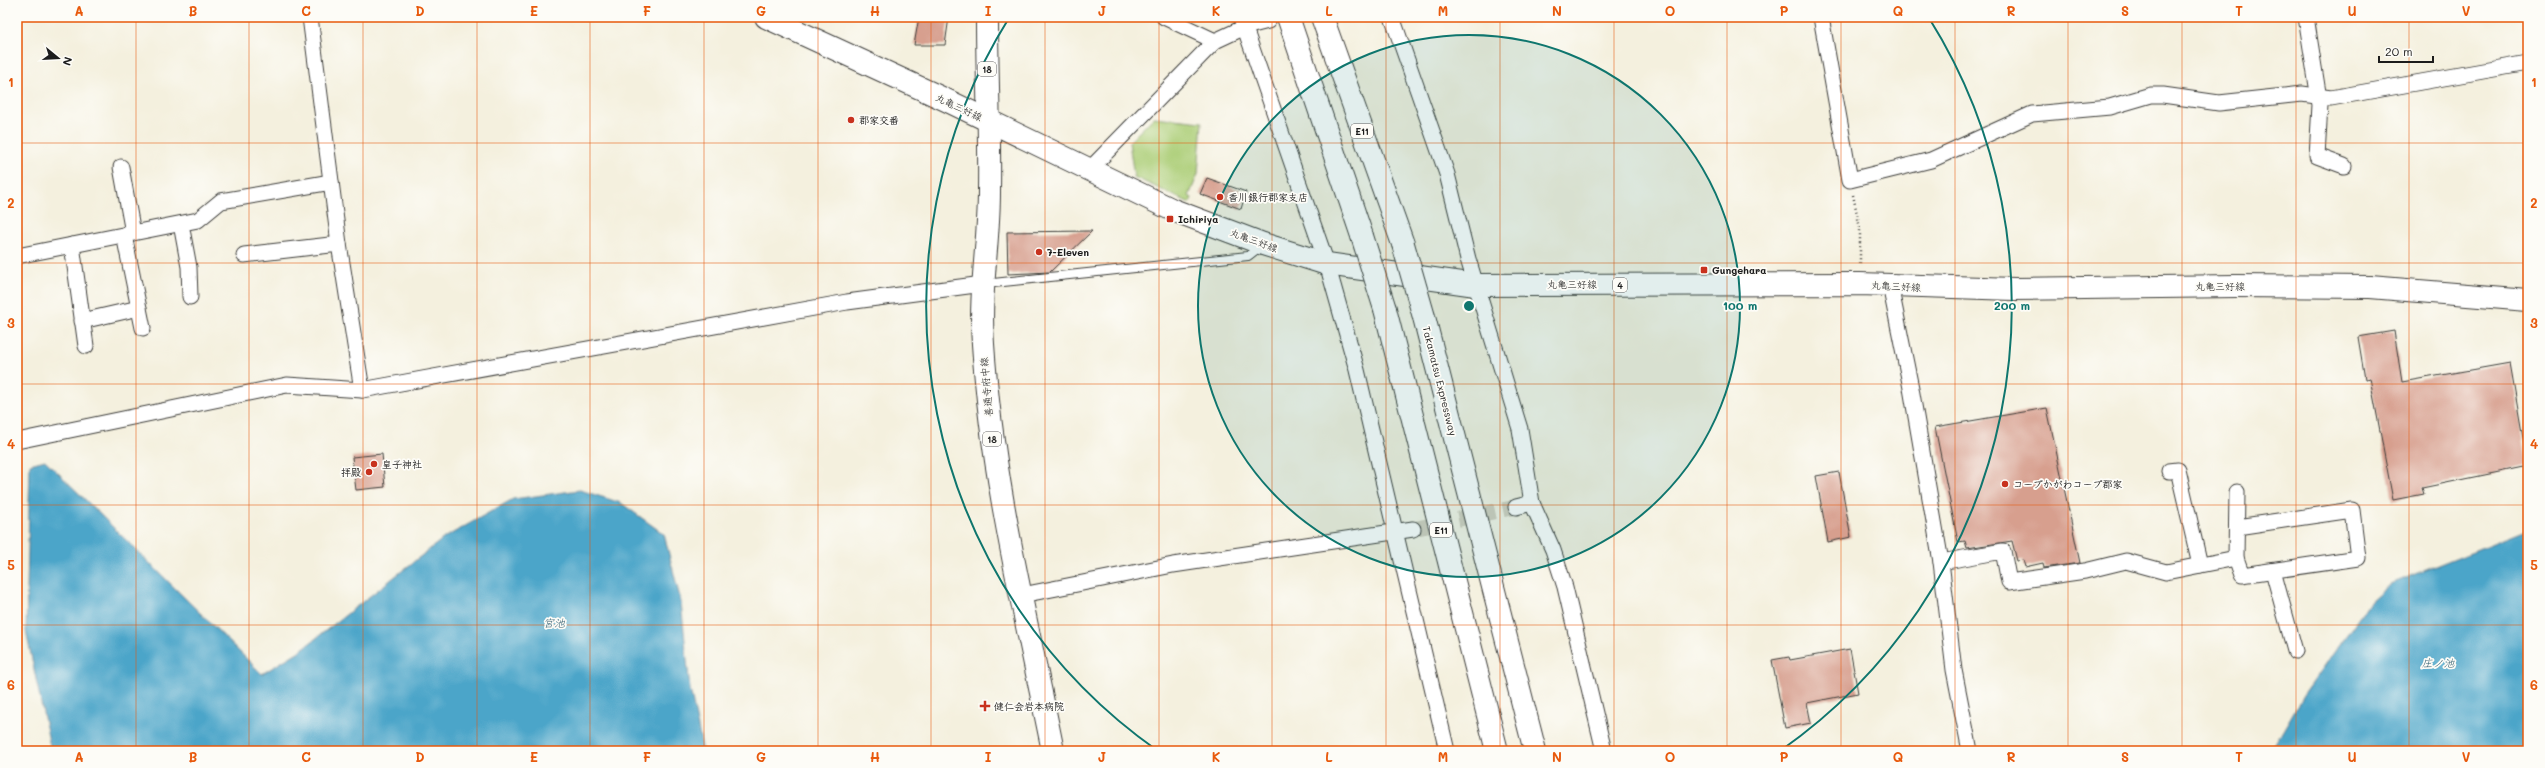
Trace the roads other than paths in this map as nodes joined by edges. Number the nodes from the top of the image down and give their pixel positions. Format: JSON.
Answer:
{"nodes":[{"id":1,"x":310,"y":17,"type":"edge"},
{"id":2,"x":766,"y":17,"type":"edge"},
{"id":3,"x":987,"y":17,"type":"edge"},
{"id":4,"x":1164,"y":17,"type":"edge"},
{"id":5,"x":1322,"y":17,"type":"edge"},
{"id":6,"x":1392,"y":17,"type":"edge"},
{"id":7,"x":1821,"y":17,"type":"edge"},
{"id":8,"x":2306,"y":17,"type":"edge"},
{"id":9,"x":1278,"y":19,"type":"edge"},
{"id":10,"x":1243,"y":22,"type":"edge"},
{"id":11,"x":1215,"y":41,"type":"junction"},
{"id":12,"x":2528,"y":64,"type":"edge"},
{"id":13,"x":2318,"y":96,"type":"junction"},
{"id":14,"x":989,"y":121,"type":"junction"},
{"id":15,"x":2344,"y":166,"type":"dead end"},
{"id":16,"x":121,"y":167,"type":"dead end"},
{"id":17,"x":1090,"y":169,"type":"junction"},
{"id":18,"x":331,"y":182,"type":"junction"},
{"id":19,"x":181,"y":224,"type":"junction"},
{"id":20,"x":128,"y":234,"type":"junction"},
{"id":21,"x":339,"y":244,"type":"junction"},
{"id":22,"x":1264,"y":244,"type":"junction"},
{"id":23,"x":72,"y":245,"type":"junction"},
{"id":24,"x":244,"y":255,"type":"dead end"},
{"id":25,"x":17,"y":256,"type":"edge"},
{"id":26,"x":1327,"y":264,"type":"junction"},
{"id":27,"x":983,"y":284,"type":"junction"},
{"id":28,"x":1476,"y":285,"type":"junction"},
{"id":29,"x":1890,"y":285,"type":"junction"},
{"id":30,"x":190,"y":297,"type":"dead end"},
{"id":31,"x":2528,"y":300,"type":"edge"},
{"id":32,"x":139,"y":308,"type":"junction"},
{"id":33,"x":82,"y":321,"type":"junction"},
{"id":34,"x":143,"y":328,"type":"dead end"},
{"id":35,"x":86,"y":346,"type":"dead end"},
{"id":36,"x":362,"y":390,"type":"junction"},
{"id":37,"x":17,"y":441,"type":"edge"},
{"id":38,"x":2169,"y":471,"type":"dead end"},
{"id":39,"x":2237,"y":492,"type":"dead end"},
{"id":40,"x":1532,"y":504,"type":"junction"},
{"id":41,"x":1516,"y":507,"type":"tunnel mouth"},
{"id":42,"x":2237,"y":527,"type":"junction"},
{"id":43,"x":1413,"y":529,"type":"tunnel mouth"},
{"id":44,"x":1397,"y":533,"type":"junction"},
{"id":45,"x":2236,"y":558,"type":"junction"},
{"id":46,"x":1941,"y":562,"type":"junction"},
{"id":47,"x":2200,"y":565,"type":"junction"},
{"id":48,"x":2273,"y":571,"type":"junction"},
{"id":49,"x":1022,"y":595,"type":"junction"},
{"id":50,"x":2295,"y":651,"type":"dead end"},
{"id":51,"x":1053,"y":751,"type":"edge"},
{"id":52,"x":1447,"y":751,"type":"edge"},
{"id":53,"x":1497,"y":751,"type":"edge"},
{"id":54,"x":1535,"y":751,"type":"edge"},
{"id":55,"x":1604,"y":751,"type":"edge"},
{"id":56,"x":1970,"y":751,"type":"edge"}],
"edges":[{"from":1,"to":18,"type":"street"},
{"from":2,"to":14,"type":"main road","name":"丸亀三好線","number":"4"},
{"from":3,"to":14,"type":"main road","name":"善通寺府中線","number":"18"},
{"from":4,"to":11,"type":"street"},
{"from":5,"to":54,"type":"main road","name":"Takamatsu Expressway","number":"E11","bridge":true},
{"from":6,"to":28,"type":"street"},
{"from":7,"to":13,"type":"street"},
{"from":8,"to":13,"type":"street"},
{"from":9,"to":10,"type":"street"},
{"from":9,"to":53,"type":"main road","number":"E11","bridge":true},
{"from":10,"to":11,"type":"street"},
{"from":10,"to":26,"type":"street"},
{"from":11,"to":17,"type":"street"},
{"from":12,"to":13,"type":"street"},
{"from":13,"to":15,"type":"street"},
{"from":14,"to":17,"type":"main road","name":"丸亀三好線","number":"4"},
{"from":14,"to":27,"type":"main road","name":"善通寺府中線","number":"18"},
{"from":16,"to":20,"type":"street"},
{"from":17,"to":22,"type":"main road","name":"丸亀三好線","number":"4"},
{"from":18,"to":19,"type":"street"},
{"from":18,"to":21,"type":"street"},
{"from":19,"to":20,"type":"street"},
{"from":19,"to":30,"type":"street"},
{"from":20,"to":23,"type":"street"},
{"from":20,"to":32,"type":"street"},
{"from":21,"to":24,"type":"street"},
{"from":21,"to":36,"type":"street"},
{"from":22,"to":26,"type":"main road","name":"丸亀三好線","number":"4"},
{"from":22,"to":27,"type":"lane"},
{"from":23,"to":25,"type":"street"},
{"from":23,"to":33,"type":"street"},
{"from":26,"to":28,"type":"main road","name":"丸亀三好線","number":"4"},
{"from":26,"to":44,"type":"street"},
{"from":27,"to":36,"type":"street"},
{"from":27,"to":49,"type":"main road","name":"善通寺府中線","number":"18"},
{"from":28,"to":29,"type":"main road","name":"丸亀三好線","number":"4"},
{"from":28,"to":40,"type":"street"},
{"from":29,"to":31,"type":"main road","name":"丸亀三好線","number":"4"},
{"from":29,"to":46,"type":"street"},
{"from":32,"to":33,"type":"street"},
{"from":32,"to":34,"type":"street"},
{"from":33,"to":35,"type":"street"},
{"from":36,"to":37,"type":"street"},
{"from":38,"to":47,"type":"street"},
{"from":39,"to":42,"type":"street"},
{"from":40,"to":41,"type":"street"},
{"from":40,"to":55,"type":"street"},
{"from":42,"to":45,"type":"street"},
{"from":42,"to":48,"type":"street"},
{"from":43,"to":44,"type":"street"},
{"from":44,"to":49,"type":"street"},
{"from":44,"to":52,"type":"street"},
{"from":45,"to":47,"type":"street"},
{"from":45,"to":48,"type":"street"},
{"from":46,"to":47,"type":"street"},
{"from":46,"to":56,"type":"street"},
{"from":48,"to":50,"type":"street"},
{"from":49,"to":51,"type":"main road","name":"善通寺府中線","number":"18"}]}
